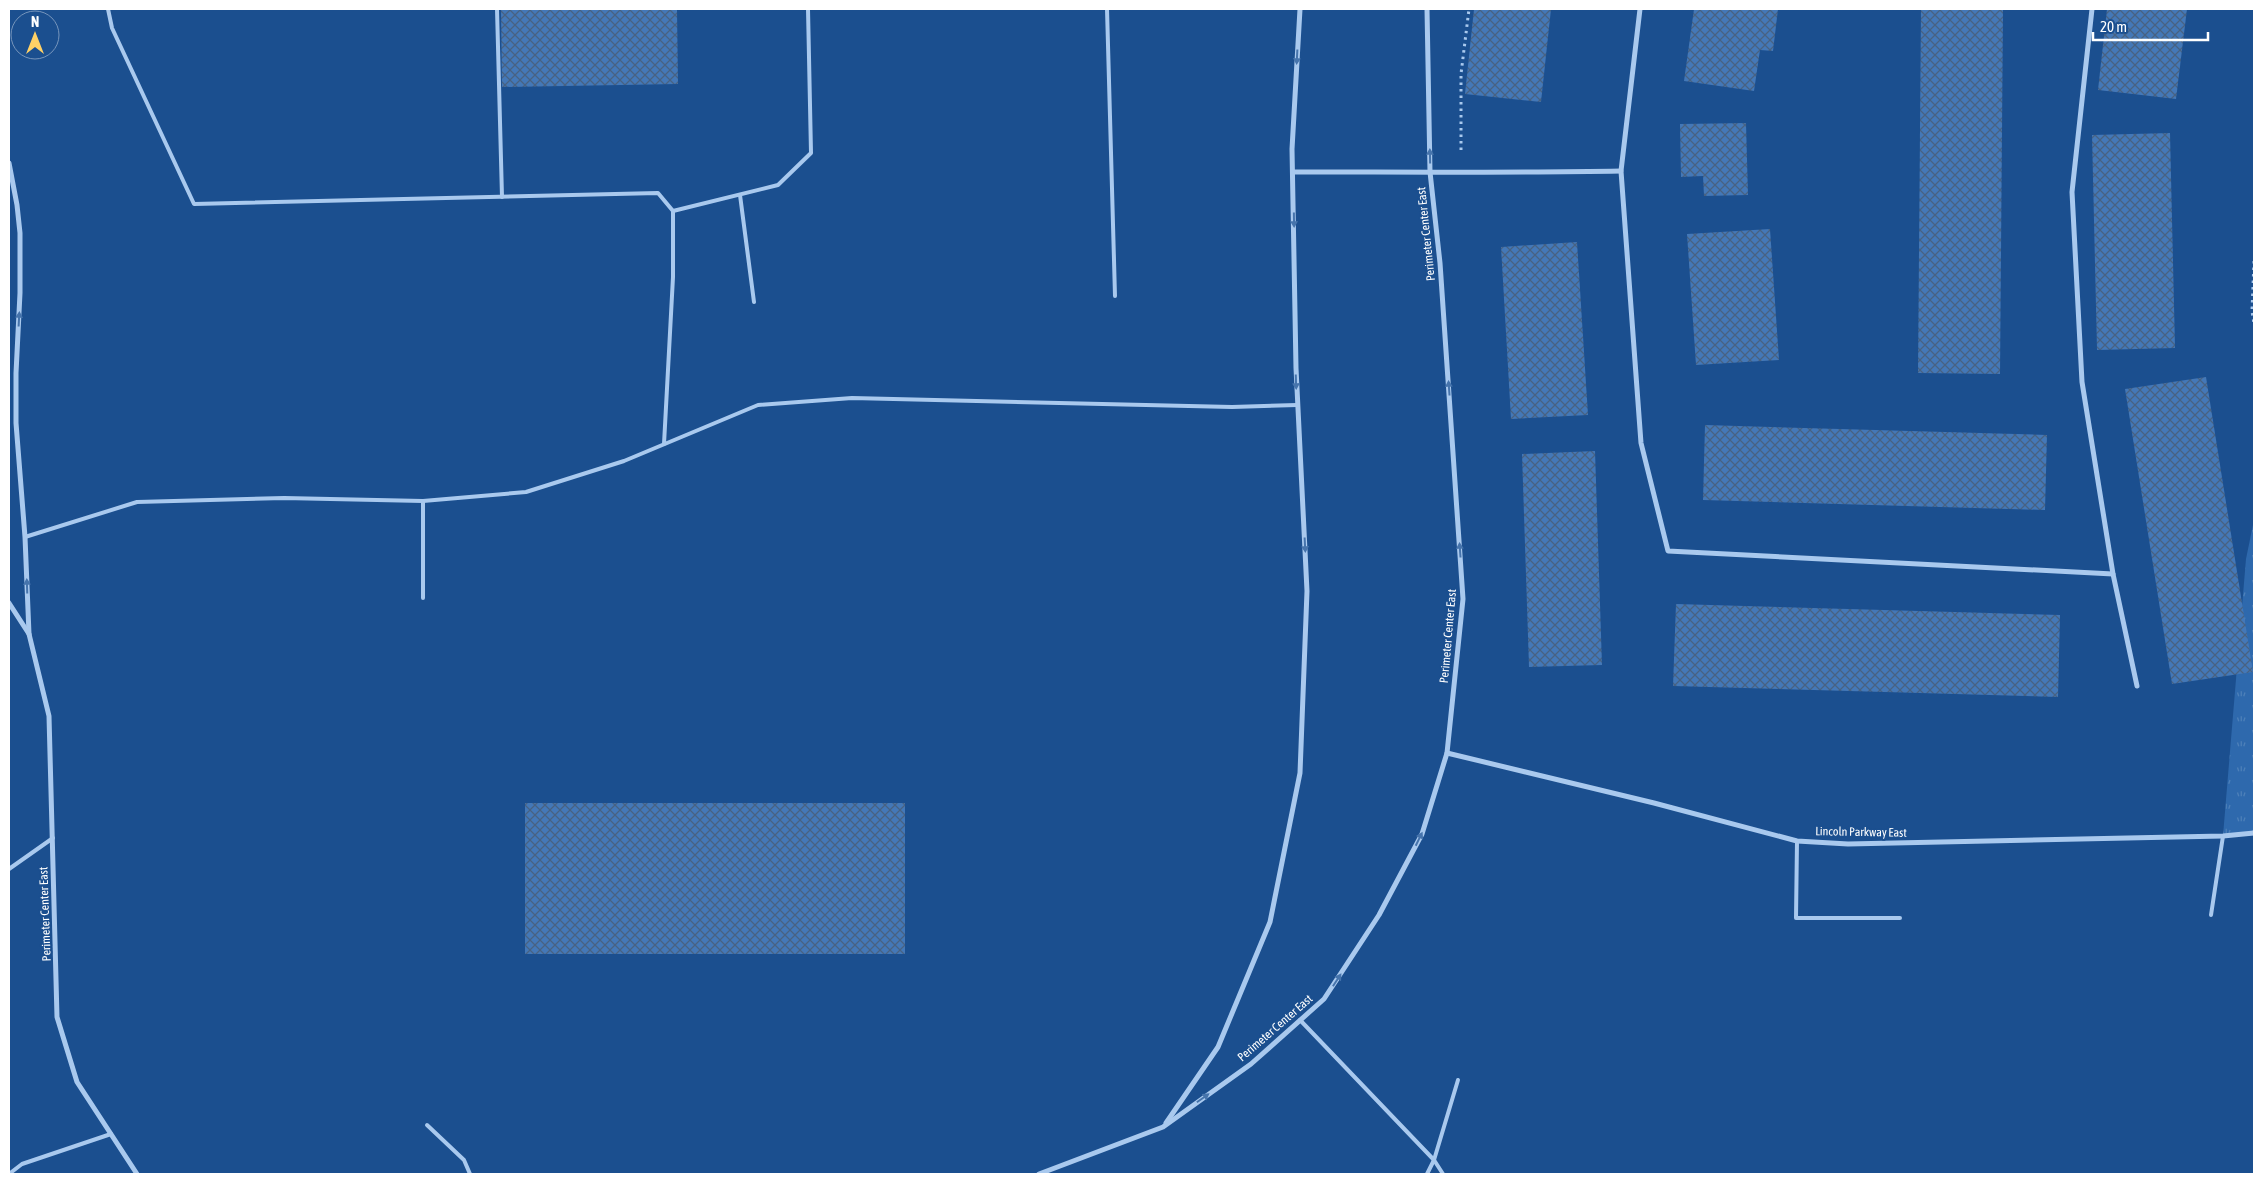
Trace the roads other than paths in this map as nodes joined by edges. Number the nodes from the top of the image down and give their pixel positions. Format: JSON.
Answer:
{"nodes":[{"id":1,"x":108,"y":9,"type":"edge"},
{"id":2,"x":497,"y":9,"type":"edge"},
{"id":3,"x":808,"y":9,"type":"edge"},
{"id":4,"x":1107,"y":9,"type":"edge"},
{"id":5,"x":1300,"y":9,"type":"edge"},
{"id":6,"x":1428,"y":9,"type":"edge"},
{"id":7,"x":1640,"y":9,"type":"edge"},
{"id":8,"x":2092,"y":9,"type":"edge"},
{"id":9,"x":9,"y":163,"type":"edge"},
{"id":10,"x":1621,"y":170,"type":"junction"},
{"id":11,"x":1293,"y":172,"type":"junction"},
{"id":12,"x":1430,"y":172,"type":"junction"},
{"id":13,"x":740,"y":195,"type":"junction"},
{"id":14,"x":502,"y":197,"type":"junction"},
{"id":15,"x":673,"y":211,"type":"junction"},
{"id":16,"x":1115,"y":296,"type":"dead end"},
{"id":17,"x":754,"y":302,"type":"dead end"},
{"id":18,"x":1297,"y":405,"type":"junction"},
{"id":19,"x":664,"y":444,"type":"junction"},
{"id":20,"x":423,"y":501,"type":"junction"},
{"id":21,"x":25,"y":536,"type":"junction"},
{"id":22,"x":2113,"y":574,"type":"junction"},
{"id":23,"x":424,"y":598,"type":"dead end"},
{"id":24,"x":9,"y":603,"type":"edge"},
{"id":25,"x":29,"y":634,"type":"junction"},
{"id":26,"x":2137,"y":686,"type":"dead end"},
{"id":27,"x":1447,"y":754,"type":"junction"},
{"id":28,"x":2254,"y":833,"type":"edge"},
{"id":29,"x":2223,"y":836,"type":"junction"},
{"id":30,"x":53,"y":838,"type":"junction"},
{"id":31,"x":1797,"y":840,"type":"junction"},
{"id":32,"x":9,"y":869,"type":"edge"},
{"id":33,"x":2211,"y":915,"type":"dead end"},
{"id":34,"x":1900,"y":918,"type":"dead end"},
{"id":35,"x":1300,"y":1020,"type":"junction"},
{"id":36,"x":1458,"y":1080,"type":"dead end"},
{"id":37,"x":427,"y":1125,"type":"dead end"},
{"id":38,"x":1163,"y":1127,"type":"junction"},
{"id":39,"x":111,"y":1134,"type":"junction"},
{"id":40,"x":1434,"y":1160,"type":"junction"},
{"id":41,"x":9,"y":1174,"type":"edge"},
{"id":42,"x":137,"y":1174,"type":"edge"},
{"id":43,"x":470,"y":1174,"type":"edge"},
{"id":44,"x":1038,"y":1174,"type":"edge"},
{"id":45,"x":1427,"y":1174,"type":"edge"},
{"id":46,"x":1443,"y":1174,"type":"edge"}],
"edges":[{"from":1,"to":14,"type":"lane"},
{"from":2,"to":14,"type":"lane"},
{"from":3,"to":13,"type":"lane"},
{"from":4,"to":16,"type":"lane"},
{"from":5,"to":11,"type":"street","name":"Perimeter Center East","one_way":true},
{"from":12,"to":6,"type":"street","name":"Perimeter Center East","one_way":true},
{"from":7,"to":10,"type":"street"},
{"from":8,"to":22,"type":"street"},
{"from":21,"to":9,"type":"street","name":"Perimeter Center East","one_way":true},
{"from":10,"to":12,"type":"street"},
{"from":10,"to":22,"type":"street"},
{"from":11,"to":12,"type":"street"},
{"from":11,"to":18,"type":"street","name":"Perimeter Center East","one_way":true},
{"from":27,"to":12,"type":"street","name":"Perimeter Center East","one_way":true},
{"from":13,"to":15,"type":"lane"},
{"from":13,"to":17,"type":"lane"},
{"from":14,"to":15,"type":"lane"},
{"from":15,"to":19,"type":"lane"},
{"from":18,"to":19,"type":"lane"},
{"from":18,"to":38,"type":"street","name":"Perimeter Center East","one_way":true},
{"from":19,"to":20,"type":"lane"},
{"from":20,"to":21,"type":"lane"},
{"from":20,"to":23,"type":"lane"},
{"from":25,"to":21,"type":"street","name":"Perimeter Center East","one_way":true},
{"from":22,"to":26,"type":"street"},
{"from":24,"to":25,"type":"street","name":"Perimeter Center East"},
{"from":25,"to":30,"type":"street","name":"Perimeter Center East"},
{"from":27,"to":31,"type":"street","name":"Lincoln Parkway East"},
{"from":35,"to":27,"type":"street","name":"Perimeter Center East","one_way":true},
{"from":28,"to":29,"type":"street","name":"Lincoln Parkway East"},
{"from":29,"to":31,"type":"street","name":"Lincoln Parkway East"},
{"from":29,"to":33,"type":"lane"},
{"from":30,"to":32,"type":"lane"},
{"from":30,"to":39,"type":"street","name":"Perimeter Center East"},
{"from":31,"to":34,"type":"lane"},
{"from":38,"to":35,"type":"street","name":"Perimeter Center East","one_way":true},
{"from":35,"to":40,"type":"lane"},
{"from":36,"to":40,"type":"lane"},
{"from":37,"to":43,"type":"lane"},
{"from":38,"to":44,"type":"street","name":"Perimeter Center East"},
{"from":39,"to":41,"type":"lane"},
{"from":39,"to":42,"type":"street","name":"Perimeter Center East"},
{"from":40,"to":45,"type":"lane"},
{"from":40,"to":46,"type":"lane"}]}
